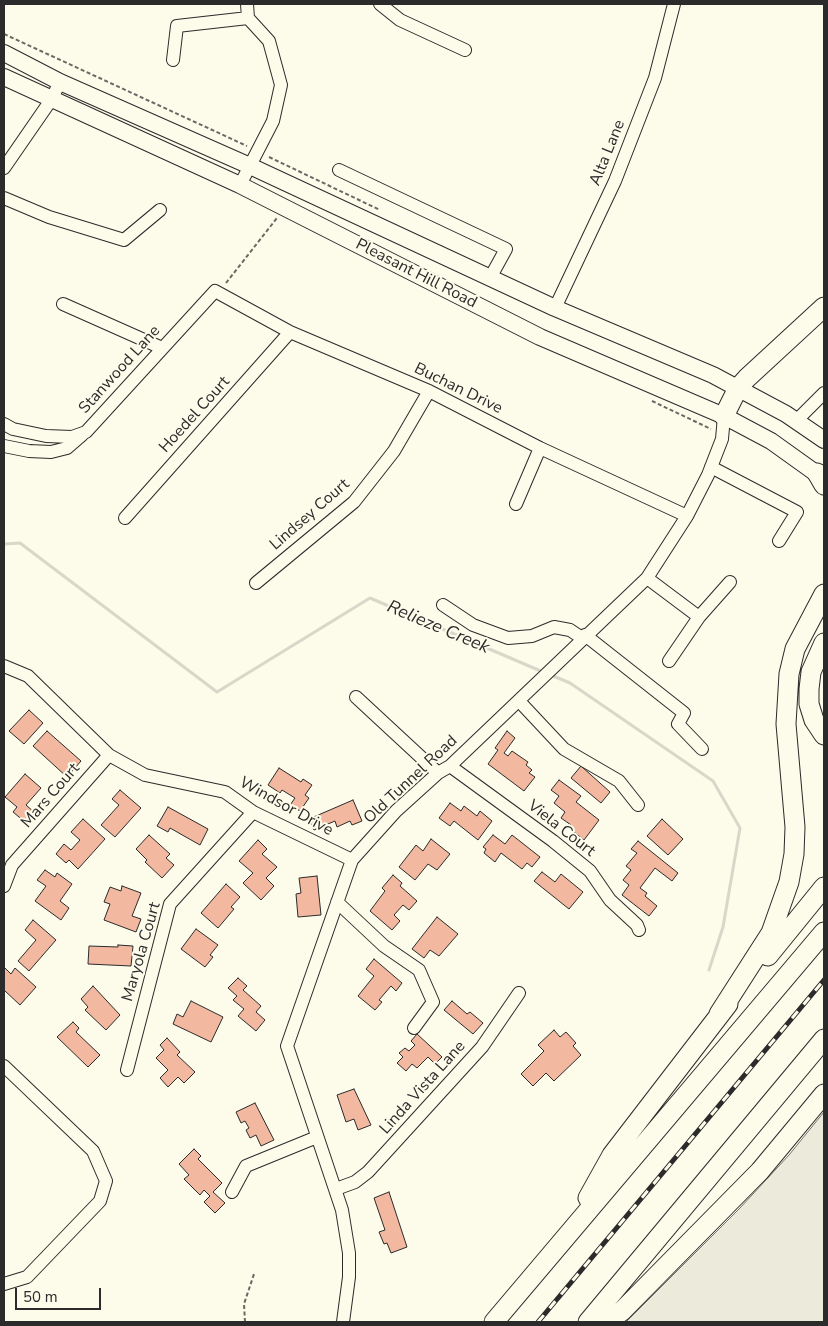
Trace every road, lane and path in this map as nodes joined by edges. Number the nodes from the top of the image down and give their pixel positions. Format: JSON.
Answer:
{"nodes":[{"id":1,"x":247,"y":4,"type":"edge"},
{"id":2,"x":380,"y":4,"type":"edge"},
{"id":3,"x":674,"y":4,"type":"edge"},
{"id":4,"x":248,"y":18,"type":"junction"},
{"id":5,"x":466,"y":50,"type":"dead end"},
{"id":6,"x":4,"y":53,"type":"edge"},
{"id":7,"x":173,"y":60,"type":"dead end"},
{"id":8,"x":4,"y":77,"type":"edge"},
{"id":9,"x":60,"y":82,"type":"junction"},
{"id":10,"x":51,"y":100,"type":"junction"},
{"id":11,"x":250,"y":166,"type":"junction"},
{"id":12,"x":4,"y":168,"type":"edge"},
{"id":13,"x":338,"y":170,"type":"dead end"},
{"id":14,"x":240,"y":185,"type":"junction"},
{"id":15,"x":4,"y":198,"type":"edge"},
{"id":16,"x":160,"y":210,"type":"dead end"},
{"id":17,"x":278,"y":216,"type":"dead end"},
{"id":18,"x":490,"y":278,"type":"junction"},
{"id":19,"x":217,"y":292,"type":"junction"},
{"id":20,"x":63,"y":304,"type":"dead end"},
{"id":21,"x":824,"y":307,"type":"edge"},
{"id":22,"x":555,"y":308,"type":"junction"},
{"id":23,"x":290,"y":332,"type":"junction"},
{"id":24,"x":162,"y":348,"type":"junction"},
{"id":25,"x":738,"y":388,"type":"junction"},
{"id":26,"x":429,"y":392,"type":"junction"},
{"id":27,"x":824,"y":393,"type":"edge"},
{"id":28,"x":724,"y":416,"type":"junction"},
{"id":29,"x":796,"y":421,"type":"junction"},
{"id":30,"x":4,"y":424,"type":"edge"},
{"id":31,"x":86,"y":432,"type":"junction"},
{"id":32,"x":824,"y":440,"type":"edge"},
{"id":33,"x":4,"y":446,"type":"edge"},
{"id":34,"x":540,"y":448,"type":"junction"},
{"id":35,"x":712,"y":467,"type":"junction"},
{"id":36,"x":822,"y":479,"type":"edge"},
{"id":37,"x":516,"y":504,"type":"dead end"},
{"id":38,"x":687,"y":516,"type":"junction"},
{"id":39,"x":124,"y":518,"type":"dead end"},
{"id":40,"x":779,"y":542,"type":"dead end"},
{"id":41,"x":646,"y":578,"type":"junction"},
{"id":42,"x":730,"y":582,"type":"dead end"},
{"id":43,"x":256,"y":583,"type":"dead end"},
{"id":44,"x":824,"y":594,"type":"edge"},
{"id":45,"x":443,"y":605,"type":"dead end"},
{"id":46,"x":700,"y":617,"type":"junction"},
{"id":47,"x":584,"y":636,"type":"junction"},
{"id":48,"x":824,"y":643,"type":"edge"},
{"id":49,"x":669,"y":661,"type":"dead end"},
{"id":50,"x":4,"y":666,"type":"edge"},
{"id":51,"x":356,"y":697,"type":"dead end"},
{"id":52,"x":519,"y":701,"type":"junction"},
{"id":53,"x":824,"y":735,"type":"edge"},
{"id":54,"x":702,"y":749,"type":"dead end"},
{"id":55,"x":109,"y":755,"type":"junction"},
{"id":56,"x":450,"y":766,"type":"junction"},
{"id":57,"x":438,"y":773,"type":"junction"},
{"id":58,"x":638,"y":804,"type":"dead end"},
{"id":59,"x":253,"y":812,"type":"junction"},
{"id":60,"x":352,"y":860,"type":"junction"},
{"id":61,"x":4,"y":886,"type":"edge"},
{"id":62,"x":824,"y":887,"type":"edge"},
{"id":63,"x":337,"y":902,"type":"junction"},
{"id":64,"x":639,"y":930,"type":"dead end"},
{"id":65,"x":824,"y":932,"type":"edge"},
{"id":66,"x":519,"y":993,"type":"dead end"},
{"id":67,"x":719,"y":1014,"type":"junction"},
{"id":68,"x":414,"y":1028,"type":"dead end"},
{"id":69,"x":824,"y":1039,"type":"edge"},
{"id":70,"x":4,"y":1066,"type":"edge"},
{"id":71,"x":127,"y":1070,"type":"dead end"},
{"id":72,"x":824,"y":1094,"type":"edge"},
{"id":73,"x":317,"y":1137,"type":"junction"},
{"id":74,"x":336,"y":1189,"type":"junction"},
{"id":75,"x":232,"y":1192,"type":"dead end"},
{"id":76,"x":566,"y":1236,"type":"junction"},
{"id":77,"x":254,"y":1274,"type":"dead end"},
{"id":78,"x":4,"y":1284,"type":"edge"},
{"id":79,"x":245,"y":1322,"type":"edge"},
{"id":80,"x":343,"y":1322,"type":"edge"},
{"id":81,"x":494,"y":1322,"type":"edge"},
{"id":82,"x":588,"y":1322,"type":"edge"},
{"id":83,"x":607,"y":1322,"type":"edge"}],
"edges":[{"from":1,"to":4,"type":"street"},
{"from":2,"to":5,"type":"street"},
{"from":3,"to":22,"type":"street","name":"Alta Lane"},
{"from":4,"to":7,"type":"street"},
{"from":4,"to":11,"type":"street"},
{"from":6,"to":9,"type":"main road","name":"Pleasant Hill Road"},
{"from":8,"to":10,"type":"main road","name":"Pleasant Hill Road"},
{"from":9,"to":10,"type":"street"},
{"from":9,"to":11,"type":"main road","name":"Pleasant Hill Road"},
{"from":10,"to":12,"type":"street"},
{"from":10,"to":14,"type":"main road","name":"Pleasant Hill Road"},
{"from":11,"to":14,"type":"street"},
{"from":11,"to":18,"type":"main road","name":"Pleasant Hill Road"},
{"from":13,"to":18,"type":"street"},
{"from":14,"to":28,"type":"main road","name":"Pleasant Hill Road"},
{"from":15,"to":16,"type":"street"},
{"from":17,"to":19,"type":"path"},
{"from":18,"to":22,"type":"main road","name":"Pleasant Hill Road"},
{"from":19,"to":23,"type":"street","name":"Buchan Drive"},
{"from":19,"to":24,"type":"street","name":"Stanwood Lane"},
{"from":20,"to":24,"type":"street"},
{"from":21,"to":25,"type":"highway"},
{"from":22,"to":25,"type":"main road","name":"Pleasant Hill Road"},
{"from":23,"to":26,"type":"street","name":"Buchan Drive"},
{"from":23,"to":39,"type":"street","name":"Hoedel Court"},
{"from":24,"to":31,"type":"street","name":"Stanwood Lane"},
{"from":25,"to":28,"type":"highway"},
{"from":25,"to":29,"type":"main road","name":"Pleasant Hill Road"},
{"from":26,"to":34,"type":"street","name":"Buchan Drive"},
{"from":26,"to":43,"type":"street","name":"Lindsey Court"},
{"from":27,"to":29,"type":"street"},
{"from":28,"to":35,"type":"street","name":"Old Tunnel Road"},
{"from":28,"to":36,"type":"main road","name":"Pleasant Hill Road"},
{"from":29,"to":32,"type":"main road","name":"Pleasant Hill Road"},
{"from":30,"to":31,"type":"street","name":"Stanwood Lane"},
{"from":31,"to":33,"type":"street"},
{"from":34,"to":37,"type":"street"},
{"from":34,"to":38,"type":"street","name":"Buchan Drive"},
{"from":35,"to":38,"type":"street","name":"Old Tunnel Road"},
{"from":35,"to":40,"type":"street"},
{"from":38,"to":41,"type":"street","name":"Old Tunnel Road"},
{"from":41,"to":46,"type":"street"},
{"from":41,"to":47,"type":"street","name":"Old Tunnel Road"},
{"from":42,"to":46,"type":"street"},
{"from":44,"to":67,"type":"highway"},
{"from":45,"to":47,"type":"street"},
{"from":46,"to":49,"type":"street"},
{"from":47,"to":52,"type":"street","name":"Old Tunnel Road"},
{"from":47,"to":54,"type":"street"},
{"from":48,"to":53,"type":"highway"},
{"from":50,"to":55,"type":"street","name":"Windsor Drive"},
{"from":51,"to":57,"type":"street"},
{"from":52,"to":56,"type":"street","name":"Old Tunnel Road"},
{"from":52,"to":58,"type":"street"},
{"from":55,"to":59,"type":"street","name":"Windsor Drive"},
{"from":55,"to":61,"type":"street","name":"Mars Court"},
{"from":56,"to":57,"type":"street","name":"Old Tunnel Road"},
{"from":56,"to":64,"type":"street","name":"Viela Court"},
{"from":57,"to":60,"type":"street","name":"Old Tunnel Road"},
{"from":59,"to":60,"type":"street","name":"Windsor Drive"},
{"from":59,"to":71,"type":"street","name":"Maryola Court"},
{"from":60,"to":63,"type":"street","name":"Old Tunnel Road"},
{"from":62,"to":67,"type":"highway"},
{"from":63,"to":68,"type":"street"},
{"from":63,"to":73,"type":"street","name":"Old Tunnel Road"},
{"from":65,"to":76,"type":"highway"},
{"from":66,"to":74,"type":"street","name":"Linda Vista Lane"},
{"from":67,"to":76,"type":"highway"},
{"from":69,"to":82,"type":"highway"},
{"from":70,"to":78,"type":"street"},
{"from":72,"to":83,"type":"highway"},
{"from":73,"to":74,"type":"street","name":"Old Tunnel Road"},
{"from":73,"to":75,"type":"street"},
{"from":74,"to":80,"type":"street","name":"Old Tunnel Road"},
{"from":76,"to":81,"type":"highway"},
{"from":77,"to":79,"type":"path"}]}
